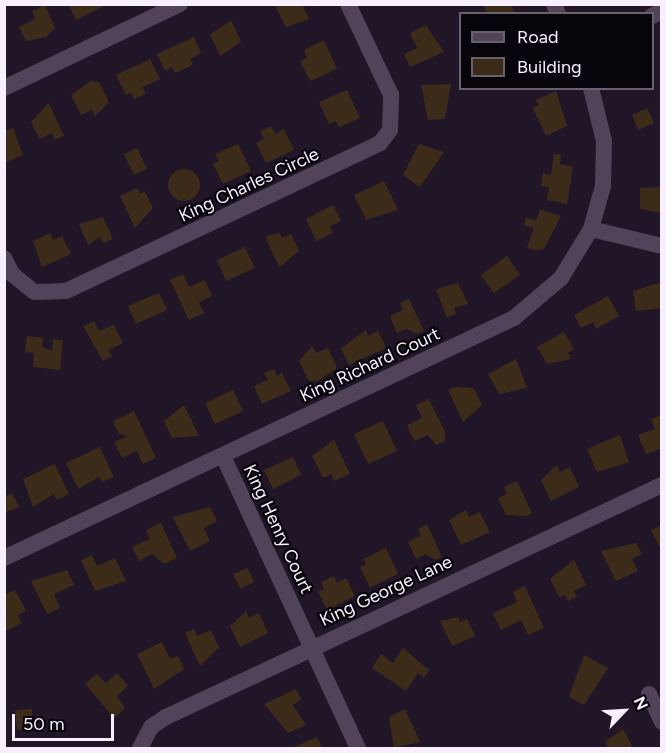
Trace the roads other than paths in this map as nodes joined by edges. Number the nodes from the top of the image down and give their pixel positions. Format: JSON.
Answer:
{"nodes":[{"id":1,"x":180,"y":4,"type":"edge"},
{"id":2,"x":348,"y":4,"type":"edge"},
{"id":3,"x":4,"y":88,"type":"edge"},
{"id":4,"x":591,"y":90,"type":"edge"},
{"id":5,"x":591,"y":229,"type":"junction"},
{"id":6,"x":662,"y":246,"type":"edge"},
{"id":7,"x":4,"y":258,"type":"edge"},
{"id":8,"x":223,"y":456,"type":"junction"},
{"id":9,"x":662,"y":485,"type":"edge"},
{"id":10,"x":4,"y":558,"type":"edge"},
{"id":11,"x":312,"y":647,"type":"junction"},
{"id":12,"x":649,"y":694,"type":"dead end"},
{"id":13,"x":662,"y":722,"type":"edge"},
{"id":14,"x":140,"y":748,"type":"edge"},
{"id":15,"x":358,"y":748,"type":"edge"}],
"edges":[{"from":1,"to":3,"type":"street"},
{"from":2,"to":7,"type":"street","name":"King Charles Circle"},
{"from":4,"to":5,"type":"street","name":"King Richard Court"},
{"from":5,"to":6,"type":"street"},
{"from":5,"to":8,"type":"street","name":"King Richard Court"},
{"from":8,"to":10,"type":"street","name":"King Richard Court"},
{"from":8,"to":11,"type":"street","name":"King Henry Court"},
{"from":9,"to":11,"type":"street","name":"King George Lane"},
{"from":11,"to":14,"type":"street","name":"King George Lane"},
{"from":11,"to":15,"type":"street","name":"King Henry Court"},
{"from":12,"to":13,"type":"street"}]}
